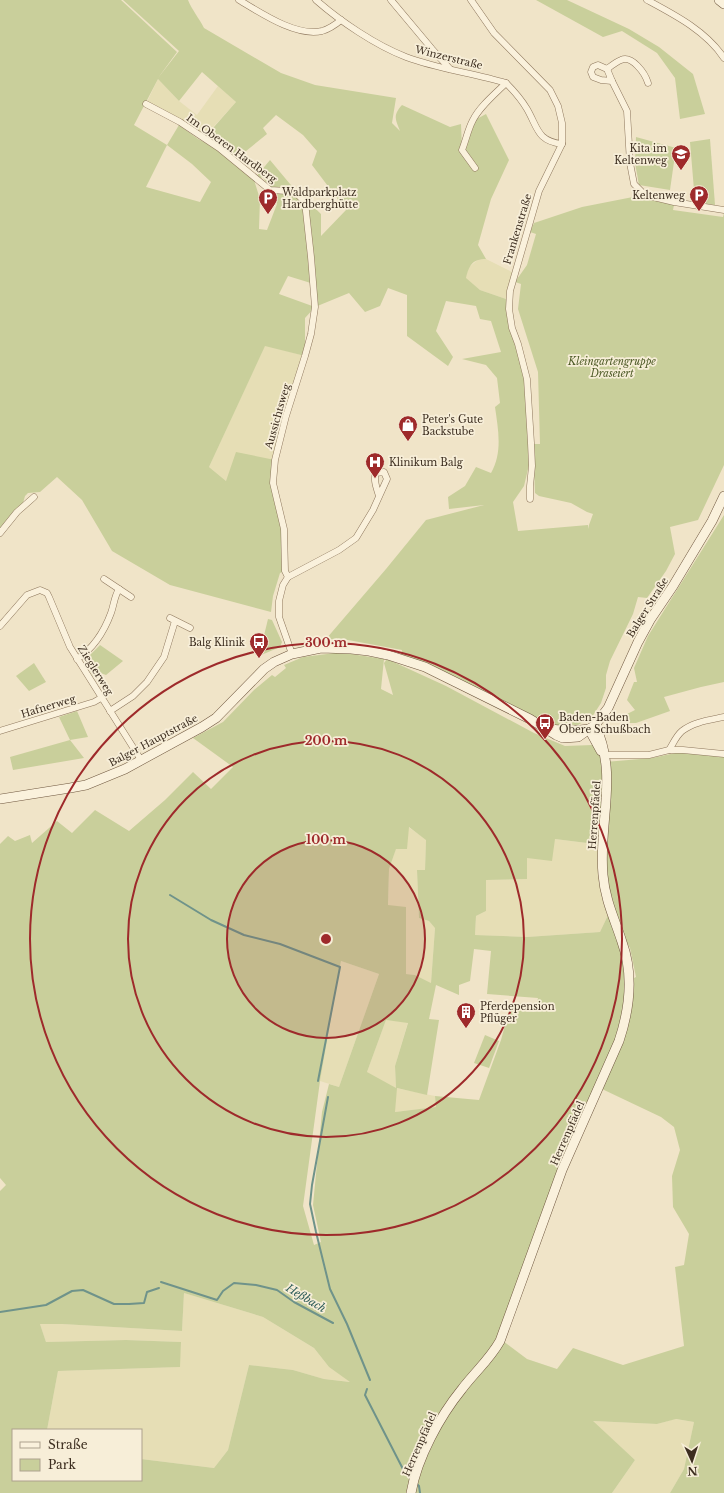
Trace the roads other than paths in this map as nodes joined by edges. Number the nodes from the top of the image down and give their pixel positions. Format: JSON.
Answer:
{"nodes":[{"id":1,"x":239,"y":0,"type":"edge"},
{"id":2,"x":316,"y":0,"type":"edge"},
{"id":3,"x":391,"y":0,"type":"edge"},
{"id":4,"x":471,"y":0,"type":"edge"},
{"id":5,"x":647,"y":0,"type":"edge"},
{"id":6,"x":719,"y":0,"type":"edge"},
{"id":7,"x":724,"y":4,"type":"edge"},
{"id":8,"x":341,"y":20,"type":"junction"},
{"id":9,"x":724,"y":58,"type":"edge"},
{"id":10,"x":607,"y":68,"type":"junction"},
{"id":11,"x":450,"y":69,"type":"junction"},
{"id":12,"x":612,"y":81,"type":"junction"},
{"id":13,"x":648,"y":82,"type":"dead end"},
{"id":14,"x":506,"y":83,"type":"junction"},
{"id":15,"x":146,"y":104,"type":"dead end"},
{"id":16,"x":562,"y":144,"type":"junction"},
{"id":17,"x":475,"y":168,"type":"dead end"},
{"id":18,"x":287,"y":192,"type":"joint"},
{"id":19,"x":724,"y":210,"type":"edge"},
{"id":20,"x":379,"y":496,"type":"dead end"},
{"id":21,"x":724,"y":496,"type":"edge"},
{"id":22,"x":34,"y":497,"type":"dead end"},
{"id":23,"x":530,"y":499,"type":"dead end"},
{"id":24,"x":0,"y":533,"type":"edge"},
{"id":25,"x":288,"y":577,"type":"junction"},
{"id":26,"x":104,"y":579,"type":"dead end"},
{"id":27,"x":119,"y":589,"type":"junction"},
{"id":28,"x":131,"y":596,"type":"dead end"},
{"id":29,"x":0,"y":626,"type":"edge"},
{"id":30,"x":190,"y":628,"type":"dead end"},
{"id":31,"x":292,"y":654,"type":"junction"},
{"id":32,"x":77,"y":658,"type":"junction"},
{"id":33,"x":101,"y":698,"type":"junction"},
{"id":34,"x":110,"y":711,"type":"junction"},
{"id":35,"x":724,"y":717,"type":"edge"},
{"id":36,"x":592,"y":727,"type":"junction"},
{"id":37,"x":0,"y":731,"type":"edge"},
{"id":38,"x":669,"y":750,"type":"junction"},
{"id":39,"x":724,"y":754,"type":"edge"},
{"id":40,"x":604,"y":755,"type":"junction"},
{"id":41,"x":141,"y":760,"type":"junction"},
{"id":42,"x":2,"y":801,"type":"edge"},
{"id":43,"x":413,"y":1484,"type":"edge"}],
"edges":[{"from":1,"to":8,"type":"street"},
{"from":2,"to":8,"type":"street","name":"Winzerstraße"},
{"from":3,"to":11,"type":"street"},
{"from":4,"to":16,"type":"street","name":"Frankenstraße"},
{"from":5,"to":9,"type":"street"},
{"from":6,"to":7,"type":"street"},
{"from":8,"to":11,"type":"street","name":"Winzerstraße"},
{"from":10,"to":12,"type":"street"},
{"from":10,"to":12,"type":"street"},
{"from":10,"to":13,"type":"street"},
{"from":11,"to":14,"type":"street","name":"Winzerstraße"},
{"from":12,"to":19,"type":"street"},
{"from":14,"to":16,"type":"street"},
{"from":14,"to":17,"type":"street"},
{"from":15,"to":18,"type":"street","name":"Im Oberen Hardberg"},
{"from":16,"to":23,"type":"street","name":"Frankenstraße"},
{"from":18,"to":25,"type":"street","name":"Aussichtsweg"},
{"from":20,"to":25,"type":"street"},
{"from":21,"to":36,"type":"street","name":"Balger Straße"},
{"from":22,"to":24,"type":"street"},
{"from":25,"to":31,"type":"street"},
{"from":26,"to":27,"type":"street"},
{"from":27,"to":28,"type":"street"},
{"from":27,"to":32,"type":"street"},
{"from":29,"to":32,"type":"street","name":"Zieglerweg"},
{"from":30,"to":34,"type":"street"},
{"from":31,"to":36,"type":"street","name":"Balger Straße"},
{"from":31,"to":41,"type":"street","name":"Balger Hauptstraße"},
{"from":32,"to":33,"type":"street","name":"Zieglerweg"},
{"from":33,"to":34,"type":"street","name":"Zieglerweg"},
{"from":33,"to":37,"type":"street","name":"Hafnerweg"},
{"from":34,"to":41,"type":"street","name":"Zieglerweg"},
{"from":35,"to":38,"type":"street"},
{"from":36,"to":40,"type":"street","name":"Herrenpfädel"},
{"from":38,"to":39,"type":"street"},
{"from":38,"to":40,"type":"street"},
{"from":40,"to":43,"type":"street","name":"Herrenpfädel"},
{"from":41,"to":42,"type":"street","name":"Balger Hauptstraße"}]}
